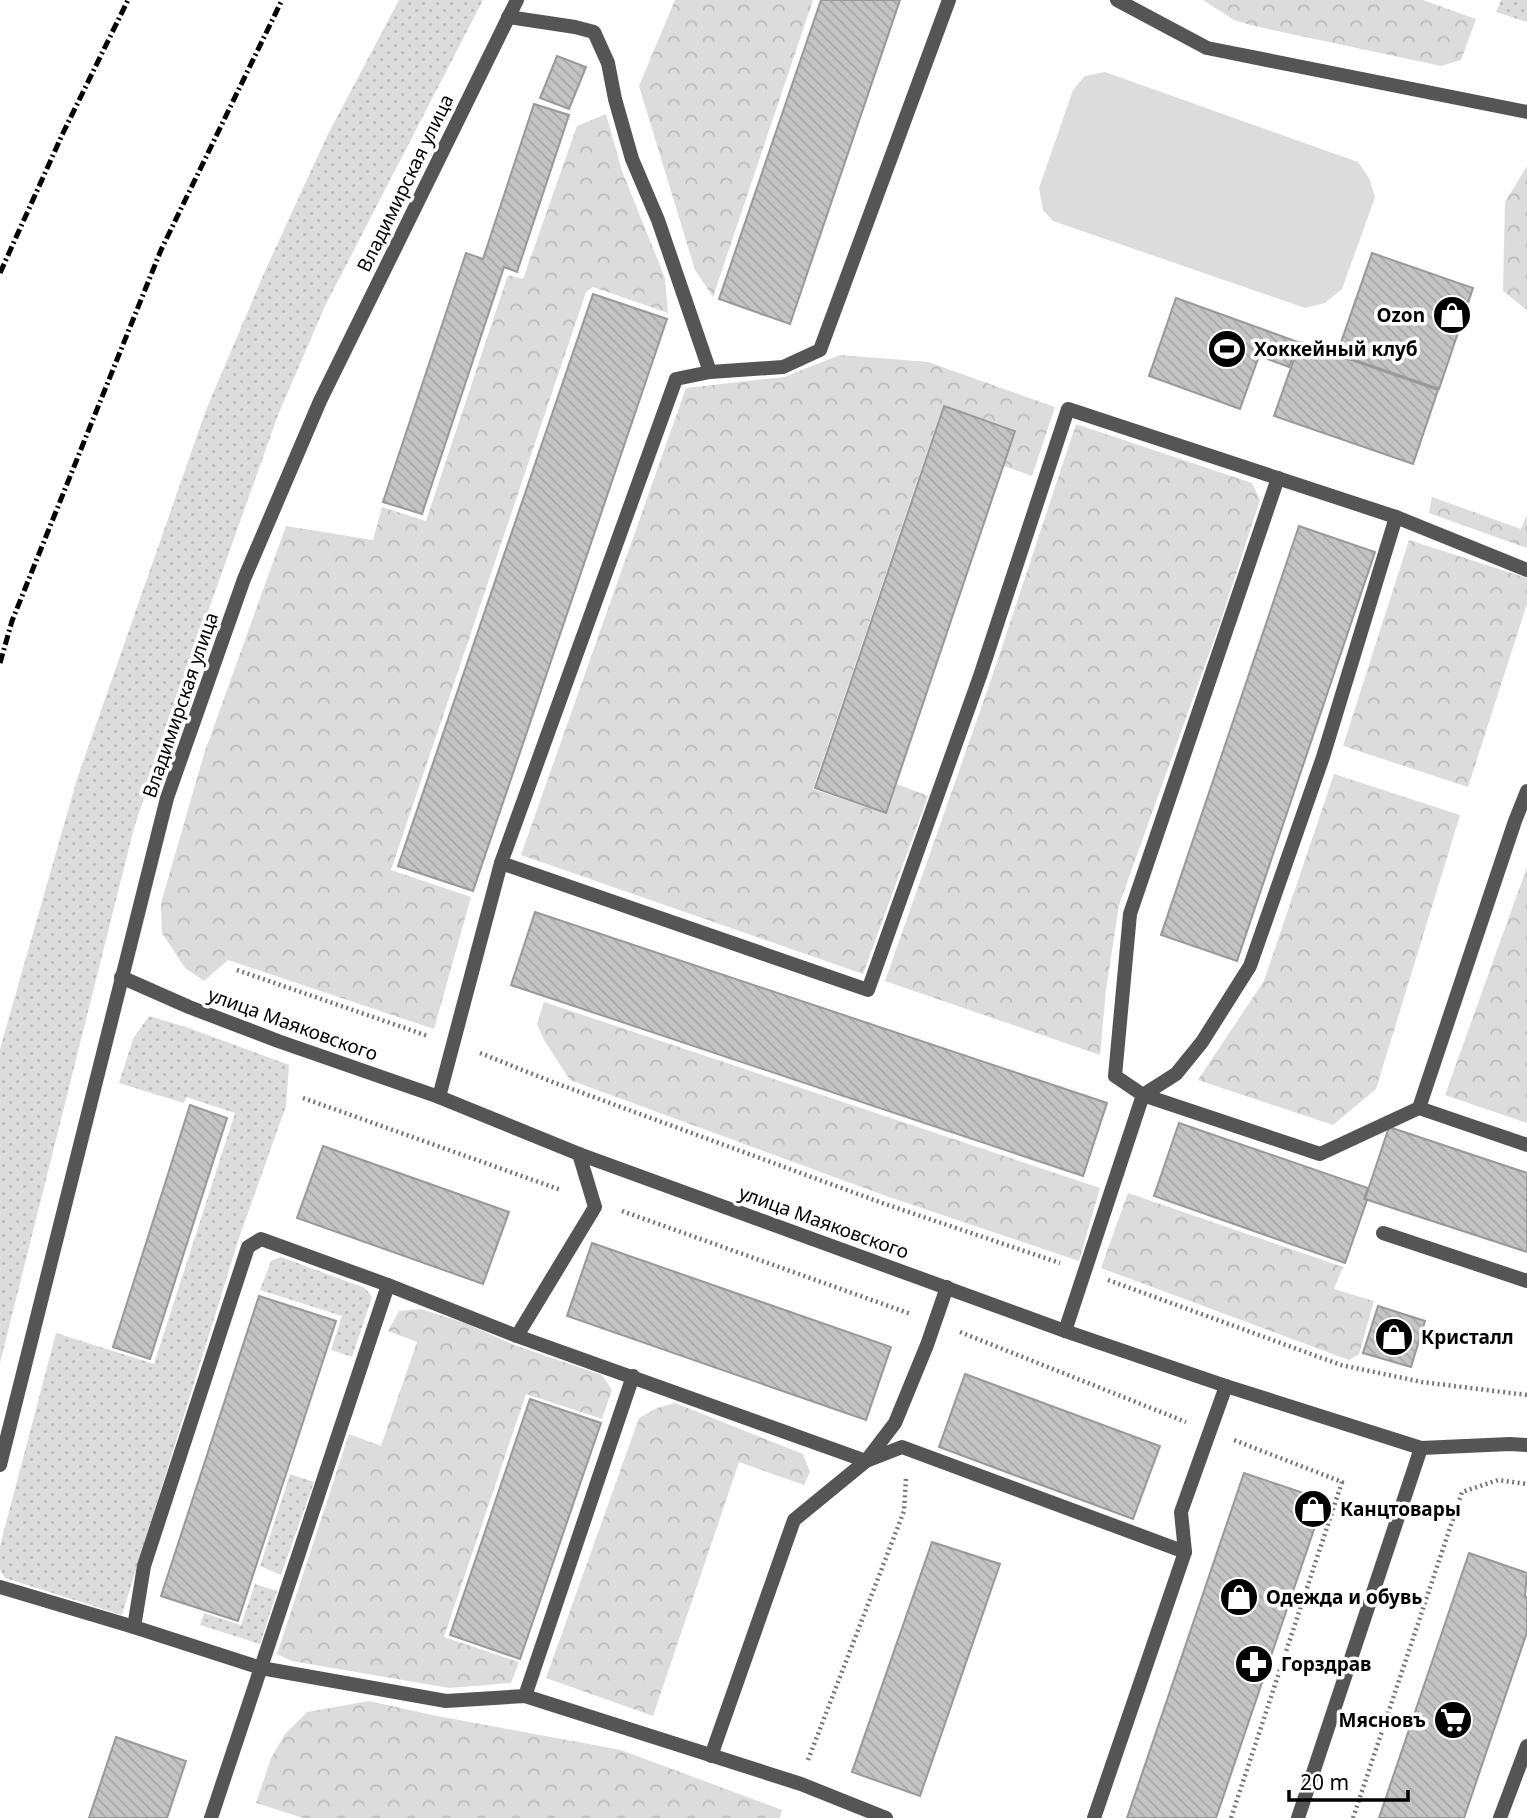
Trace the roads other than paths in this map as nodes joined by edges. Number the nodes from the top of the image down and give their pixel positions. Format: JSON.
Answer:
{"nodes":[{"id":1,"x":517,"y":0,"type":"edge"},
{"id":2,"x":949,"y":0,"type":"edge"},
{"id":3,"x":1116,"y":0,"type":"edge"},
{"id":4,"x":508,"y":17,"type":"junction"},
{"id":5,"x":1527,"y":112,"type":"edge"},
{"id":6,"x":710,"y":372,"type":"junction"},
{"id":7,"x":1278,"y":478,"type":"junction"},
{"id":8,"x":1396,"y":517,"type":"junction"},
{"id":9,"x":1527,"y":570,"type":"edge"},
{"id":10,"x":1527,"y":792,"type":"edge"},
{"id":11,"x":501,"y":863,"type":"junction"},
{"id":12,"x":121,"y":977,"type":"junction"},
{"id":13,"x":1143,"y":1095,"type":"junction"},
{"id":14,"x":439,"y":1097,"type":"junction"},
{"id":15,"x":1419,"y":1108,"type":"junction"},
{"id":16,"x":1527,"y":1145,"type":"edge"},
{"id":17,"x":579,"y":1154,"type":"junction"},
{"id":18,"x":1383,"y":1233,"type":"dead end"},
{"id":19,"x":1527,"y":1281,"type":"edge"},
{"id":20,"x":388,"y":1285,"type":"junction"},
{"id":21,"x":947,"y":1287,"type":"junction"},
{"id":22,"x":1065,"y":1331,"type":"junction"},
{"id":23,"x":517,"y":1336,"type":"junction"},
{"id":24,"x":632,"y":1376,"type":"junction"},
{"id":25,"x":1226,"y":1387,"type":"junction"},
{"id":26,"x":1527,"y":1446,"type":"edge"},
{"id":27,"x":1421,"y":1448,"type":"junction"},
{"id":28,"x":866,"y":1461,"type":"junction"},
{"id":29,"x":0,"y":1465,"type":"edge"},
{"id":30,"x":1185,"y":1552,"type":"junction"},
{"id":31,"x":0,"y":1587,"type":"edge"},
{"id":32,"x":134,"y":1627,"type":"junction"},
{"id":33,"x":261,"y":1668,"type":"junction"},
{"id":34,"x":524,"y":1696,"type":"junction"},
{"id":35,"x":1527,"y":1746,"type":"edge"},
{"id":36,"x":711,"y":1756,"type":"junction"},
{"id":37,"x":211,"y":1818,"type":"edge"},
{"id":38,"x":886,"y":1818,"type":"edge"},
{"id":39,"x":1094,"y":1818,"type":"edge"},
{"id":40,"x":1298,"y":1818,"type":"edge"},
{"id":41,"x":1500,"y":1818,"type":"edge"}],
"edges":[{"from":1,"to":4,"type":"street","name":"Владимирская улица"},
{"from":2,"to":6,"type":"street"},
{"from":3,"to":5,"type":"street"},
{"from":4,"to":6,"type":"street"},
{"from":4,"to":12,"type":"street","name":"Владимирская улица"},
{"from":6,"to":11,"type":"street"},
{"from":7,"to":8,"type":"street"},
{"from":7,"to":11,"type":"street"},
{"from":7,"to":13,"type":"street"},
{"from":8,"to":9,"type":"street"},
{"from":8,"to":13,"type":"street"},
{"from":10,"to":15,"type":"street"},
{"from":11,"to":14,"type":"street"},
{"from":12,"to":14,"type":"street","name":"улица Маяковского"},
{"from":12,"to":29,"type":"street","name":"Владимирская улица"},
{"from":13,"to":15,"type":"street"},
{"from":13,"to":22,"type":"street"},
{"from":14,"to":17,"type":"street","name":"улица Маяковского"},
{"from":15,"to":16,"type":"street"},
{"from":17,"to":21,"type":"street","name":"улица Маяковского"},
{"from":17,"to":23,"type":"street"},
{"from":18,"to":19,"type":"street"},
{"from":20,"to":23,"type":"street"},
{"from":20,"to":32,"type":"street"},
{"from":20,"to":33,"type":"street"},
{"from":21,"to":22,"type":"street","name":"улица Маяковского"},
{"from":21,"to":28,"type":"street"},
{"from":22,"to":25,"type":"street","name":"улица Маяковского"},
{"from":23,"to":24,"type":"street"},
{"from":24,"to":28,"type":"street"},
{"from":24,"to":34,"type":"street"},
{"from":25,"to":27,"type":"street","name":"улица Маяковского"},
{"from":25,"to":30,"type":"street"},
{"from":26,"to":27,"type":"street","name":"улица Маяковского"},
{"from":27,"to":40,"type":"street"},
{"from":28,"to":30,"type":"street"},
{"from":28,"to":36,"type":"street"},
{"from":30,"to":39,"type":"street"},
{"from":31,"to":32,"type":"street"},
{"from":32,"to":33,"type":"street"},
{"from":33,"to":34,"type":"street"},
{"from":33,"to":37,"type":"street"},
{"from":34,"to":36,"type":"street"},
{"from":35,"to":41,"type":"street"},
{"from":36,"to":38,"type":"street"}]}
